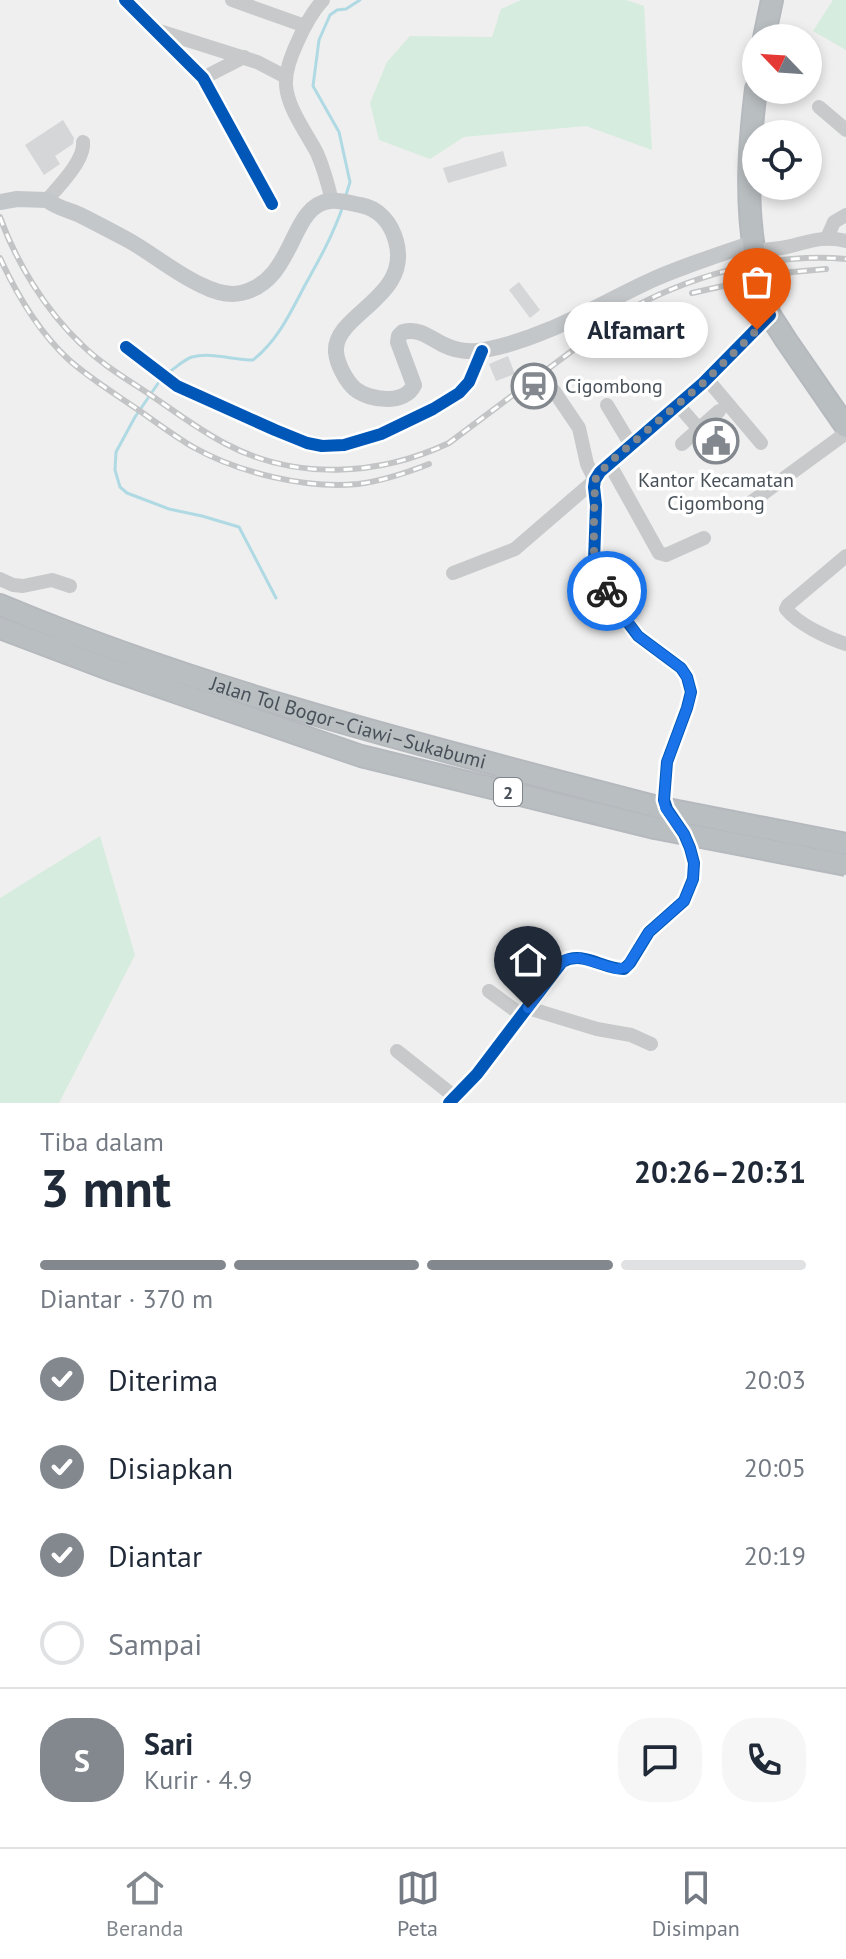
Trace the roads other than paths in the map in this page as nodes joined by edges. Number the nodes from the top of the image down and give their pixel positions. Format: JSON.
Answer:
{"nodes":[{"id":1,"x":125,"y":0,"type":"edge"},
{"id":2,"x":232,"y":0,"type":"edge"},
{"id":3,"x":323,"y":0,"type":"edge"},
{"id":4,"x":772,"y":0,"type":"edge"},
{"id":5,"x":767,"y":24,"type":"edge"},
{"id":6,"x":305,"y":26,"type":"junction"},
{"id":7,"x":154,"y":29,"type":"junction"},
{"id":8,"x":244,"y":57,"type":"junction"},
{"id":9,"x":286,"y":77,"type":"junction"},
{"id":10,"x":203,"y":78,"type":"junction"},
{"id":11,"x":754,"y":104,"type":"edge"},
{"id":12,"x":819,"y":107,"type":"dead end"},
{"id":13,"x":846,"y":130,"type":"edge"},
{"id":14,"x":83,"y":142,"type":"dead end"},
{"id":15,"x":47,"y":200,"type":"junction"},
{"id":16,"x":0,"y":202,"type":"edge"},
{"id":17,"x":336,"y":202,"type":"junction"},
{"id":18,"x":272,"y":204,"type":"dead end"},
{"id":19,"x":846,"y":215,"type":"edge"},
{"id":20,"x":827,"y":238,"type":"junction"},
{"id":21,"x":846,"y":241,"type":"edge"},
{"id":22,"x":754,"y":252,"type":"junction"},
{"id":23,"x":770,"y":315,"type":"junction"},
{"id":24,"x":126,"y":347,"type":"dead end"},
{"id":25,"x":482,"y":351,"type":"junction"},
{"id":26,"x":707,"y":379,"type":"junction"},
{"id":27,"x":554,"y":391,"type":"dead end"},
{"id":28,"x":607,"y":405,"type":"dead end"},
{"id":29,"x":678,"y":405,"type":"junction"},
{"id":30,"x":719,"y":411,"type":"dead end"},
{"id":31,"x":844,"y":422,"type":"edge"},
{"id":32,"x":699,"y":429,"type":"junction"},
{"id":33,"x":761,"y":443,"type":"dead end"},
{"id":34,"x":682,"y":444,"type":"dead end"},
{"id":35,"x":631,"y":445,"type":"junction"},
{"id":36,"x":609,"y":463,"type":"junction"},
{"id":37,"x":595,"y":480,"type":"junction"},
{"id":38,"x":746,"y":506,"type":"dead end"},
{"id":39,"x":704,"y":538,"type":"dead end"},
{"id":40,"x":846,"y":556,"type":"edge"},
{"id":41,"x":453,"y":573,"type":"dead end"},
{"id":42,"x":0,"y":579,"type":"edge"},
{"id":43,"x":70,"y":586,"type":"dead end"},
{"id":44,"x":0,"y":605,"type":"edge"},
{"id":45,"x":0,"y":628,"type":"edge"},
{"id":46,"x":846,"y":644,"type":"edge"},
{"id":47,"x":118,"y":662,"type":"junction"},
{"id":48,"x":656,"y":817,"type":"junction"},
{"id":49,"x":846,"y":844,"type":"edge"},
{"id":50,"x":846,"y":865,"type":"edge"},
{"id":51,"x":489,"y":991,"type":"dead end"},
{"id":52,"x":525,"y":1012,"type":"junction"},
{"id":53,"x":651,"y":1044,"type":"dead end"},
{"id":54,"x":397,"y":1051,"type":"dead end"},
{"id":55,"x":452,"y":1100,"type":"edge"}],
"edges":[{"from":1,"to":7,"type":"street"},
{"from":2,"to":6,"type":"street"},
{"from":3,"to":6,"type":"street"},
{"from":4,"to":5,"type":"highway"},
{"from":6,"to":9,"type":"street"},
{"from":7,"to":8,"type":"street"},
{"from":7,"to":10,"type":"street"},
{"from":8,"to":9,"type":"street"},
{"from":8,"to":10,"type":"street"},
{"from":9,"to":17,"type":"street"},
{"from":10,"to":18,"type":"street"},
{"from":11,"to":22,"type":"highway"},
{"from":12,"to":13,"type":"street"},
{"from":14,"to":15,"type":"street"},
{"from":15,"to":16,"type":"main road"},
{"from":15,"to":17,"type":"main road"},
{"from":17,"to":25,"type":"main road"},
{"from":19,"to":20,"type":"street"},
{"from":20,"to":21,"type":"street"},
{"from":20,"to":22,"type":"street"},
{"from":22,"to":23,"type":"highway","bridge":true},
{"from":22,"to":25,"type":"main road"},
{"from":23,"to":26,"type":"street"},
{"from":23,"to":31,"type":"highway"},
{"from":24,"to":25,"type":"street"},
{"from":26,"to":29,"type":"street"},
{"from":26,"to":33,"type":"street"},
{"from":27,"to":37,"type":"street"},
{"from":28,"to":35,"type":"street"},
{"from":29,"to":32,"type":"street"},
{"from":29,"to":35,"type":"street"},
{"from":30,"to":32,"type":"street"},
{"from":31,"to":38,"type":"street"},
{"from":32,"to":34,"type":"street"},
{"from":35,"to":36,"type":"street"},
{"from":36,"to":37,"type":"street"},
{"from":36,"to":39,"type":"street"},
{"from":37,"to":41,"type":"street"},
{"from":37,"to":52,"type":"street"},
{"from":40,"to":46,"type":"street"},
{"from":42,"to":43,"type":"street"},
{"from":44,"to":47,"type":"highway","name":"Jalan Tol Bogor–Ciawi–Sukabumi","number":"2"},
{"from":45,"to":47,"type":"highway","name":"Jalan Tol Bogor–Ciawi–Sukabumi","number":"2"},
{"from":47,"to":48,"type":"highway","name":"Jalan Tol Bogor–Ciawi–Sukabumi","number":"2"},
{"from":47,"to":48,"type":"highway","name":"Jalan Tol Bogor–Ciawi–Sukabumi","number":"2"},
{"from":48,"to":49,"type":"highway","name":"Jalan Tol Bogor–Ciawi–Sukabumi","number":"2","bridge":true},
{"from":48,"to":50,"type":"highway","name":"Jalan Tol Bogor–Ciawi–Sukabumi","number":"2","bridge":true},
{"from":51,"to":52,"type":"street"},
{"from":52,"to":53,"type":"street"},
{"from":52,"to":55,"type":"street"},
{"from":54,"to":55,"type":"street"}]}
